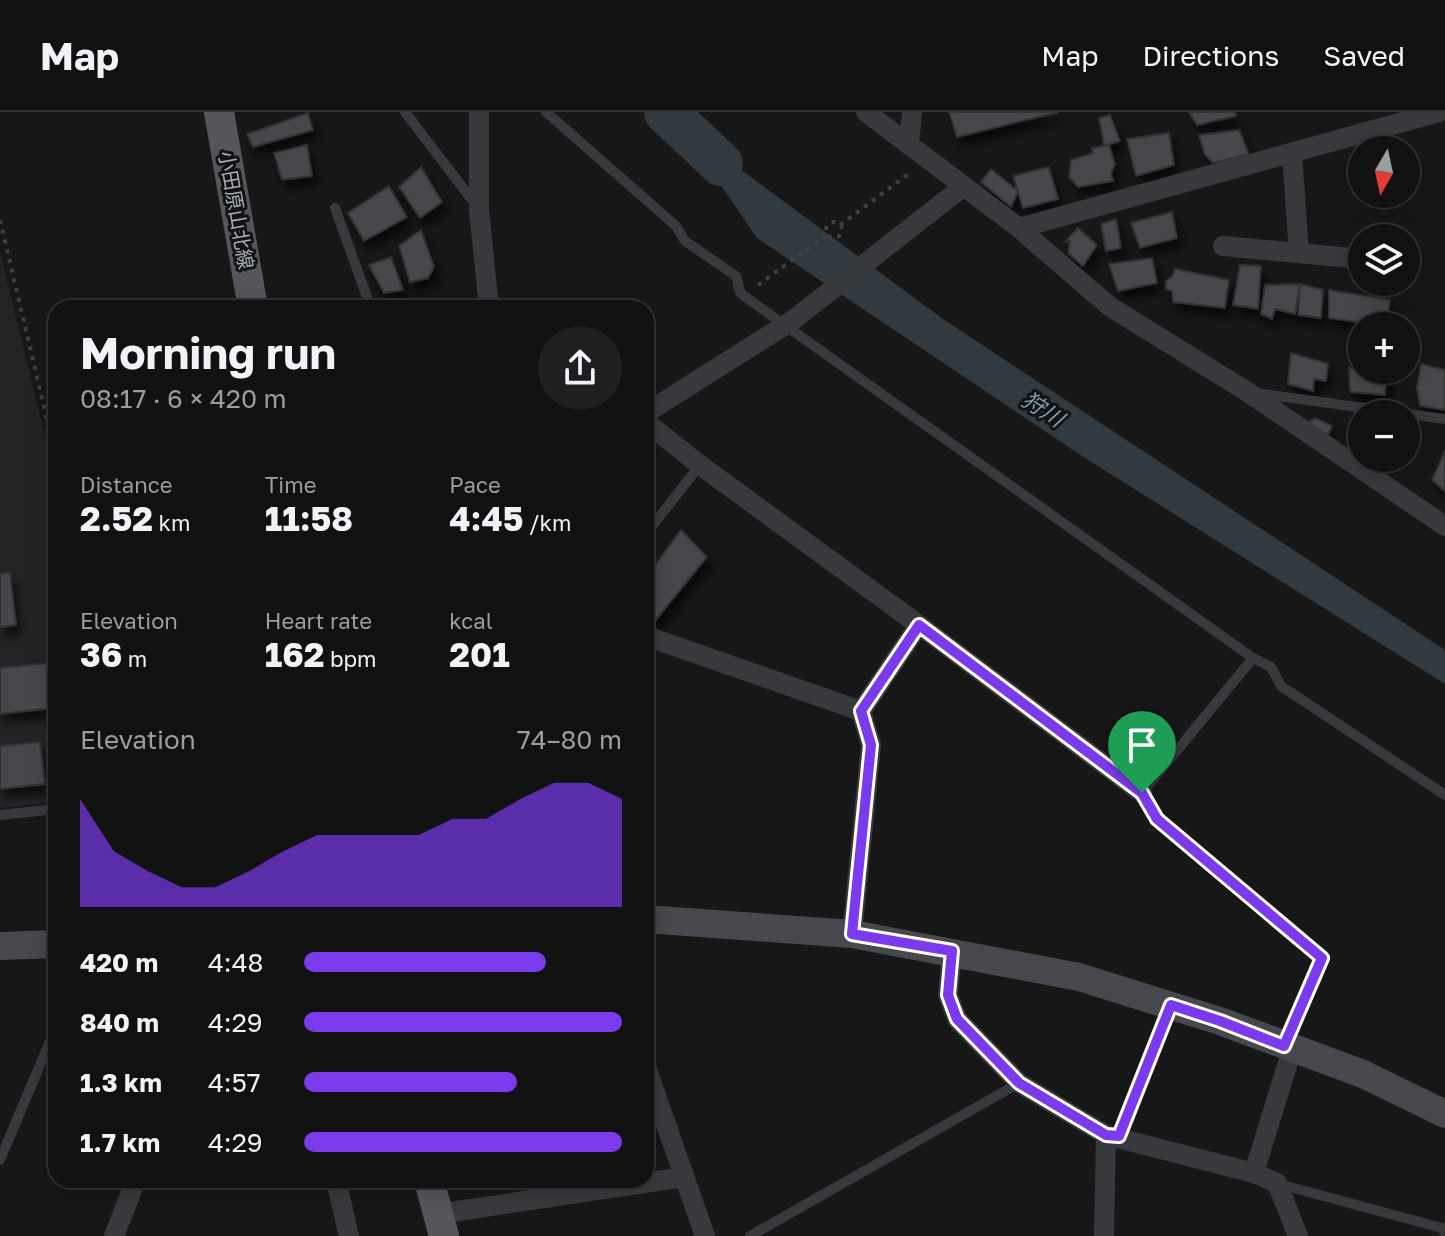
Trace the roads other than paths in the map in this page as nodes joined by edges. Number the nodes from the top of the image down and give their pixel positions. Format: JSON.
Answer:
{"nodes":[{"id":1,"x":219,"y":112,"type":"edge"},
{"id":2,"x":405,"y":112,"type":"edge"},
{"id":3,"x":479,"y":112,"type":"edge"},
{"id":4,"x":546,"y":112,"type":"edge"},
{"id":5,"x":866,"y":112,"type":"edge"},
{"id":6,"x":912,"y":112,"type":"edge"},
{"id":7,"x":1439,"y":112,"type":"edge"},
{"id":8,"x":909,"y":144,"type":"junction"},
{"id":9,"x":1292,"y":154,"type":"junction"},
{"id":10,"x":958,"y":191,"type":"junction"},
{"id":11,"x":335,"y":208,"type":"dead end"},
{"id":12,"x":479,"y":210,"type":"junction"},
{"id":13,"x":1019,"y":228,"type":"junction"},
{"id":14,"x":1223,"y":246,"type":"dead end"},
{"id":15,"x":1299,"y":253,"type":"junction"},
{"id":16,"x":1348,"y":258,"type":"edge"},
{"id":17,"x":252,"y":300,"type":"edge"},
{"id":18,"x":368,"y":300,"type":"edge"},
{"id":19,"x":488,"y":300,"type":"edge"},
{"id":20,"x":789,"y":322,"type":"junction"},
{"id":21,"x":1246,"y":391,"type":"junction"},
{"id":22,"x":654,"y":408,"type":"edge"},
{"id":23,"x":1445,"y":419,"type":"edge"},
{"id":24,"x":654,"y":428,"type":"edge"},
{"id":25,"x":700,"y":465,"type":"junction"},
{"id":26,"x":654,"y":524,"type":"edge"},
{"id":27,"x":1445,"y":526,"type":"edge"},
{"id":28,"x":919,"y":625,"type":"junction"},
{"id":29,"x":654,"y":639,"type":"edge"},
{"id":30,"x":1253,"y":658,"type":"junction"},
{"id":31,"x":861,"y":711,"type":"junction"},
{"id":32,"x":1142,"y":793,"type":"junction"},
{"id":33,"x":1445,"y":795,"type":"edge"},
{"id":34,"x":48,"y":810,"type":"edge"},
{"id":35,"x":0,"y":815,"type":"edge"},
{"id":36,"x":654,"y":920,"type":"edge"},
{"id":37,"x":852,"y":934,"type":"junction"},
{"id":38,"x":48,"y":944,"type":"edge"},
{"id":39,"x":0,"y":946,"type":"edge"},
{"id":40,"x":952,"y":951,"type":"junction"},
{"id":41,"x":1171,"y":1005,"type":"junction"},
{"id":42,"x":48,"y":1046,"type":"edge"},
{"id":43,"x":1288,"y":1047,"type":"junction"},
{"id":44,"x":1019,"y":1083,"type":"junction"},
{"id":45,"x":654,"y":1090,"type":"edge"},
{"id":46,"x":1445,"y":1114,"type":"edge"},
{"id":47,"x":1113,"y":1136,"type":"junction"},
{"id":48,"x":0,"y":1160,"type":"edge"},
{"id":49,"x":1254,"y":1173,"type":"junction"},
{"id":50,"x":684,"y":1177,"type":"junction"},
{"id":51,"x":654,"y":1183,"type":"edge"},
{"id":52,"x":1277,"y":1183,"type":"junction"},
{"id":53,"x":133,"y":1188,"type":"edge"},
{"id":54,"x":338,"y":1188,"type":"edge"},
{"id":55,"x":431,"y":1188,"type":"edge"},
{"id":56,"x":628,"y":1188,"type":"edge"},
{"id":57,"x":441,"y":1225,"type":"edge"},
{"id":58,"x":1445,"y":1233,"type":"edge"},
{"id":59,"x":114,"y":1236,"type":"edge"},
{"id":60,"x":349,"y":1236,"type":"edge"},
{"id":61,"x":705,"y":1236,"type":"edge"},
{"id":62,"x":750,"y":1236,"type":"edge"},
{"id":63,"x":1104,"y":1236,"type":"edge"},
{"id":64,"x":1298,"y":1236,"type":"edge"}],
"edges":[{"from":1,"to":17,"type":"main road","name":"小田原山北線"},
{"from":2,"to":12,"type":"lane"},
{"from":3,"to":12,"type":"street"},
{"from":4,"to":20,"type":"lane"},
{"from":5,"to":8,"type":"street"},
{"from":6,"to":8,"type":"street"},
{"from":7,"to":9,"type":"street"},
{"from":8,"to":10,"type":"street"},
{"from":9,"to":13,"type":"street"},
{"from":9,"to":15,"type":"street"},
{"from":10,"to":13,"type":"street"},
{"from":10,"to":20,"type":"street"},
{"from":11,"to":18,"type":"lane"},
{"from":12,"to":19,"type":"street"},
{"from":13,"to":21,"type":"street"},
{"from":14,"to":15,"type":"street"},
{"from":15,"to":16,"type":"street"},
{"from":20,"to":22,"type":"street"},
{"from":20,"to":30,"type":"lane"},
{"from":21,"to":23,"type":"lane"},
{"from":21,"to":27,"type":"street"},
{"from":24,"to":25,"type":"street"},
{"from":25,"to":26,"type":"lane"},
{"from":25,"to":28,"type":"street"},
{"from":28,"to":31,"type":"street"},
{"from":28,"to":32,"type":"street"},
{"from":29,"to":31,"type":"street"},
{"from":30,"to":32,"type":"lane"},
{"from":30,"to":33,"type":"lane"},
{"from":31,"to":37,"type":"street"},
{"from":32,"to":43,"type":"lane"},
{"from":34,"to":35,"type":"lane"},
{"from":36,"to":37,"type":"street"},
{"from":37,"to":40,"type":"street"},
{"from":38,"to":39,"type":"street"},
{"from":40,"to":41,"type":"street"},
{"from":40,"to":44,"type":"street"},
{"from":41,"to":43,"type":"street"},
{"from":41,"to":47,"type":"lane"},
{"from":42,"to":48,"type":"lane"},
{"from":43,"to":46,"type":"street"},
{"from":43,"to":49,"type":"street"},
{"from":44,"to":47,"type":"street"},
{"from":44,"to":62,"type":"lane"},
{"from":45,"to":50,"type":"street"},
{"from":47,"to":49,"type":"street"},
{"from":47,"to":63,"type":"street"},
{"from":49,"to":52,"type":"street"},
{"from":50,"to":51,"type":"street"},
{"from":50,"to":61,"type":"street"},
{"from":52,"to":58,"type":"lane"},
{"from":52,"to":64,"type":"street"},
{"from":53,"to":59,"type":"street"},
{"from":54,"to":60,"type":"street"},
{"from":55,"to":57,"type":"main road"},
{"from":56,"to":57,"type":"street"}]}
